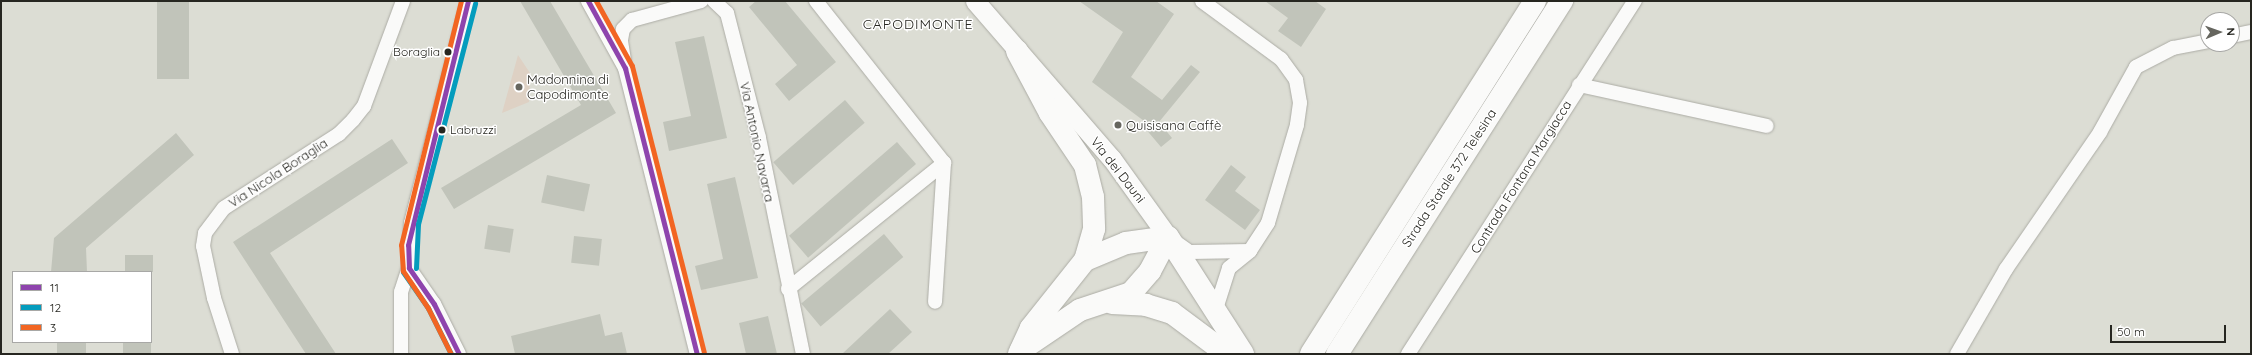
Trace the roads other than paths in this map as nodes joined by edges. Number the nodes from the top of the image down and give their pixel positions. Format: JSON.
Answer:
{"nodes":[{"id":1,"x":403,"y":1,"type":"edge"},
{"id":2,"x":468,"y":1,"type":"edge"},
{"id":3,"x":588,"y":1,"type":"edge"},
{"id":4,"x":701,"y":1,"type":"edge"},
{"id":5,"x":714,"y":1,"type":"edge"},
{"id":6,"x":816,"y":1,"type":"edge"},
{"id":7,"x":975,"y":1,"type":"edge"},
{"id":8,"x":1202,"y":1,"type":"edge"},
{"id":9,"x":1535,"y":1,"type":"edge"},
{"id":10,"x":1562,"y":1,"type":"edge"},
{"id":11,"x":1635,"y":1,"type":"edge"},
{"id":12,"x":2251,"y":32,"type":"edge"},
{"id":13,"x":2240,"y":34,"type":"edge"},
{"id":14,"x":2200,"y":43,"type":"edge"},
{"id":15,"x":1017,"y":51,"type":"junction"},
{"id":16,"x":625,"y":68,"type":"junction"},
{"id":17,"x":1579,"y":85,"type":"junction"},
{"id":18,"x":1767,"y":126,"type":"dead end"},
{"id":19,"x":944,"y":163,"type":"junction"},
{"id":20,"x":1168,"y":237,"type":"junction"},
{"id":21,"x":1250,"y":251,"type":"junction"},
{"id":22,"x":1085,"y":260,"type":"junction"},
{"id":23,"x":409,"y":268,"type":"junction"},
{"id":24,"x":788,"y":289,"type":"junction"},
{"id":25,"x":935,"y":302,"type":"dead end"},
{"id":26,"x":1111,"y":302,"type":"junction"},
{"id":27,"x":1216,"y":309,"type":"junction"},
{"id":28,"x":1020,"y":352,"type":"edge"},
{"id":29,"x":232,"y":354,"type":"edge"},
{"id":30,"x":401,"y":354,"type":"edge"},
{"id":31,"x":459,"y":354,"type":"edge"},
{"id":32,"x":697,"y":354,"type":"edge"},
{"id":33,"x":803,"y":354,"type":"edge"},
{"id":34,"x":1227,"y":354,"type":"edge"},
{"id":35,"x":1243,"y":354,"type":"edge"},
{"id":36,"x":1310,"y":354,"type":"edge"},
{"id":37,"x":1337,"y":354,"type":"edge"},
{"id":38,"x":1408,"y":354,"type":"edge"},
{"id":39,"x":1957,"y":354,"type":"edge"}],
"edges":[{"from":1,"to":29,"type":"street","name":"Via Nicola Boraglia"},
{"from":2,"to":23,"type":"street"},
{"from":3,"to":16,"type":"street"},
{"from":4,"to":16,"type":"street"},
{"from":5,"to":24,"type":"street","name":"Via Antonio Navarra"},
{"from":6,"to":19,"type":"street"},
{"from":7,"to":15,"type":"main road","name":"Via dei Dauni"},
{"from":8,"to":21,"type":"street"},
{"from":9,"to":36,"type":"main road","name":"Strada Statale 372 Telesina"},
{"from":10,"to":37,"type":"main road","name":"Strada Statale 372 Telesina"},
{"from":11,"to":17,"type":"street","name":"Contrada Fontana Margiacca"},
{"from":12,"to":13,"type":"street"},
{"from":14,"to":39,"type":"street"},
{"from":15,"to":20,"type":"main road","name":"Via dei Dauni"},
{"from":15,"to":22,"type":"main road"},
{"from":16,"to":32,"type":"street"},
{"from":17,"to":18,"type":"street"},
{"from":17,"to":38,"type":"street","name":"Contrada Fontana Margiacca"},
{"from":19,"to":24,"type":"street"},
{"from":19,"to":25,"type":"street"},
{"from":20,"to":21,"type":"street"},
{"from":20,"to":22,"type":"main road"},
{"from":20,"to":26,"type":"main road"},
{"from":20,"to":27,"type":"main road","name":"Via dei Dauni"},
{"from":21,"to":27,"type":"street"},
{"from":22,"to":28,"type":"main road"},
{"from":23,"to":30,"type":"street"},
{"from":23,"to":31,"type":"street"},
{"from":24,"to":33,"type":"street","name":"Via Antonio Navarra"},
{"from":26,"to":28,"type":"main road"},
{"from":26,"to":34,"type":"main road"},
{"from":27,"to":35,"type":"main road","name":"Via dei Dauni"}]}
